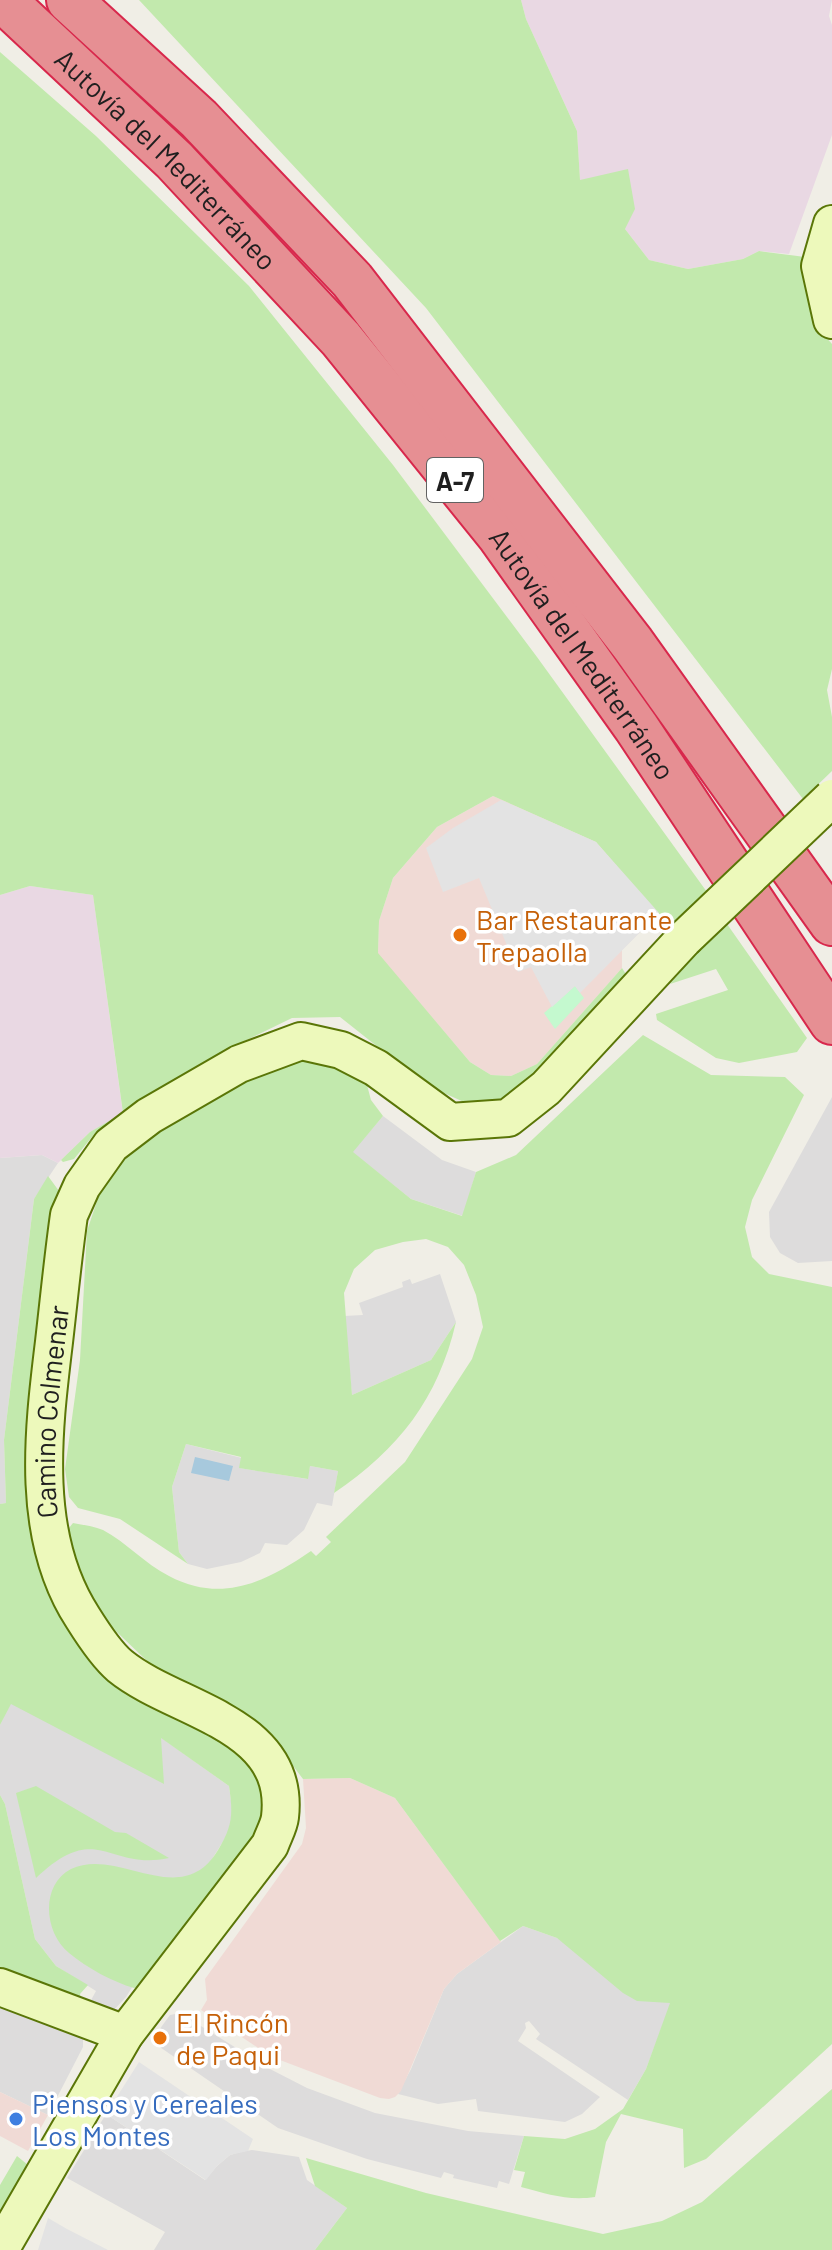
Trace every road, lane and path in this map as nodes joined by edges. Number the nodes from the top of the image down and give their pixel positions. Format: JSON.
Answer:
{"nodes":[{"id":1,"x":3,"y":0,"type":"edge"},
{"id":2,"x":69,"y":0,"type":"edge"},
{"id":3,"x":832,"y":224,"type":"edge"},
{"id":4,"x":832,"y":320,"type":"edge"},
{"id":5,"x":832,"y":798,"type":"edge"},
{"id":6,"x":832,"y":923,"type":"edge"},
{"id":7,"x":832,"y":1022,"type":"edge"},
{"id":8,"x":0,"y":1987,"type":"edge"},
{"id":9,"x":125,"y":2034,"type":"junction"},
{"id":10,"x":0,"y":2250,"type":"edge"}],
"edges":[{"from":1,"to":7,"type":"highway","name":"Autovía del Mediterráneo","number":"A-7"},
{"from":2,"to":6,"type":"highway","name":"Autovía del Mediterráneo","number":"A-7"},
{"from":3,"to":4,"type":"main road"},
{"from":5,"to":9,"type":"main road","name":"Camino Colmenar","bridge":true},
{"from":8,"to":9,"type":"main road"},
{"from":9,"to":10,"type":"main road","name":"Camino Colmenar"}]}
